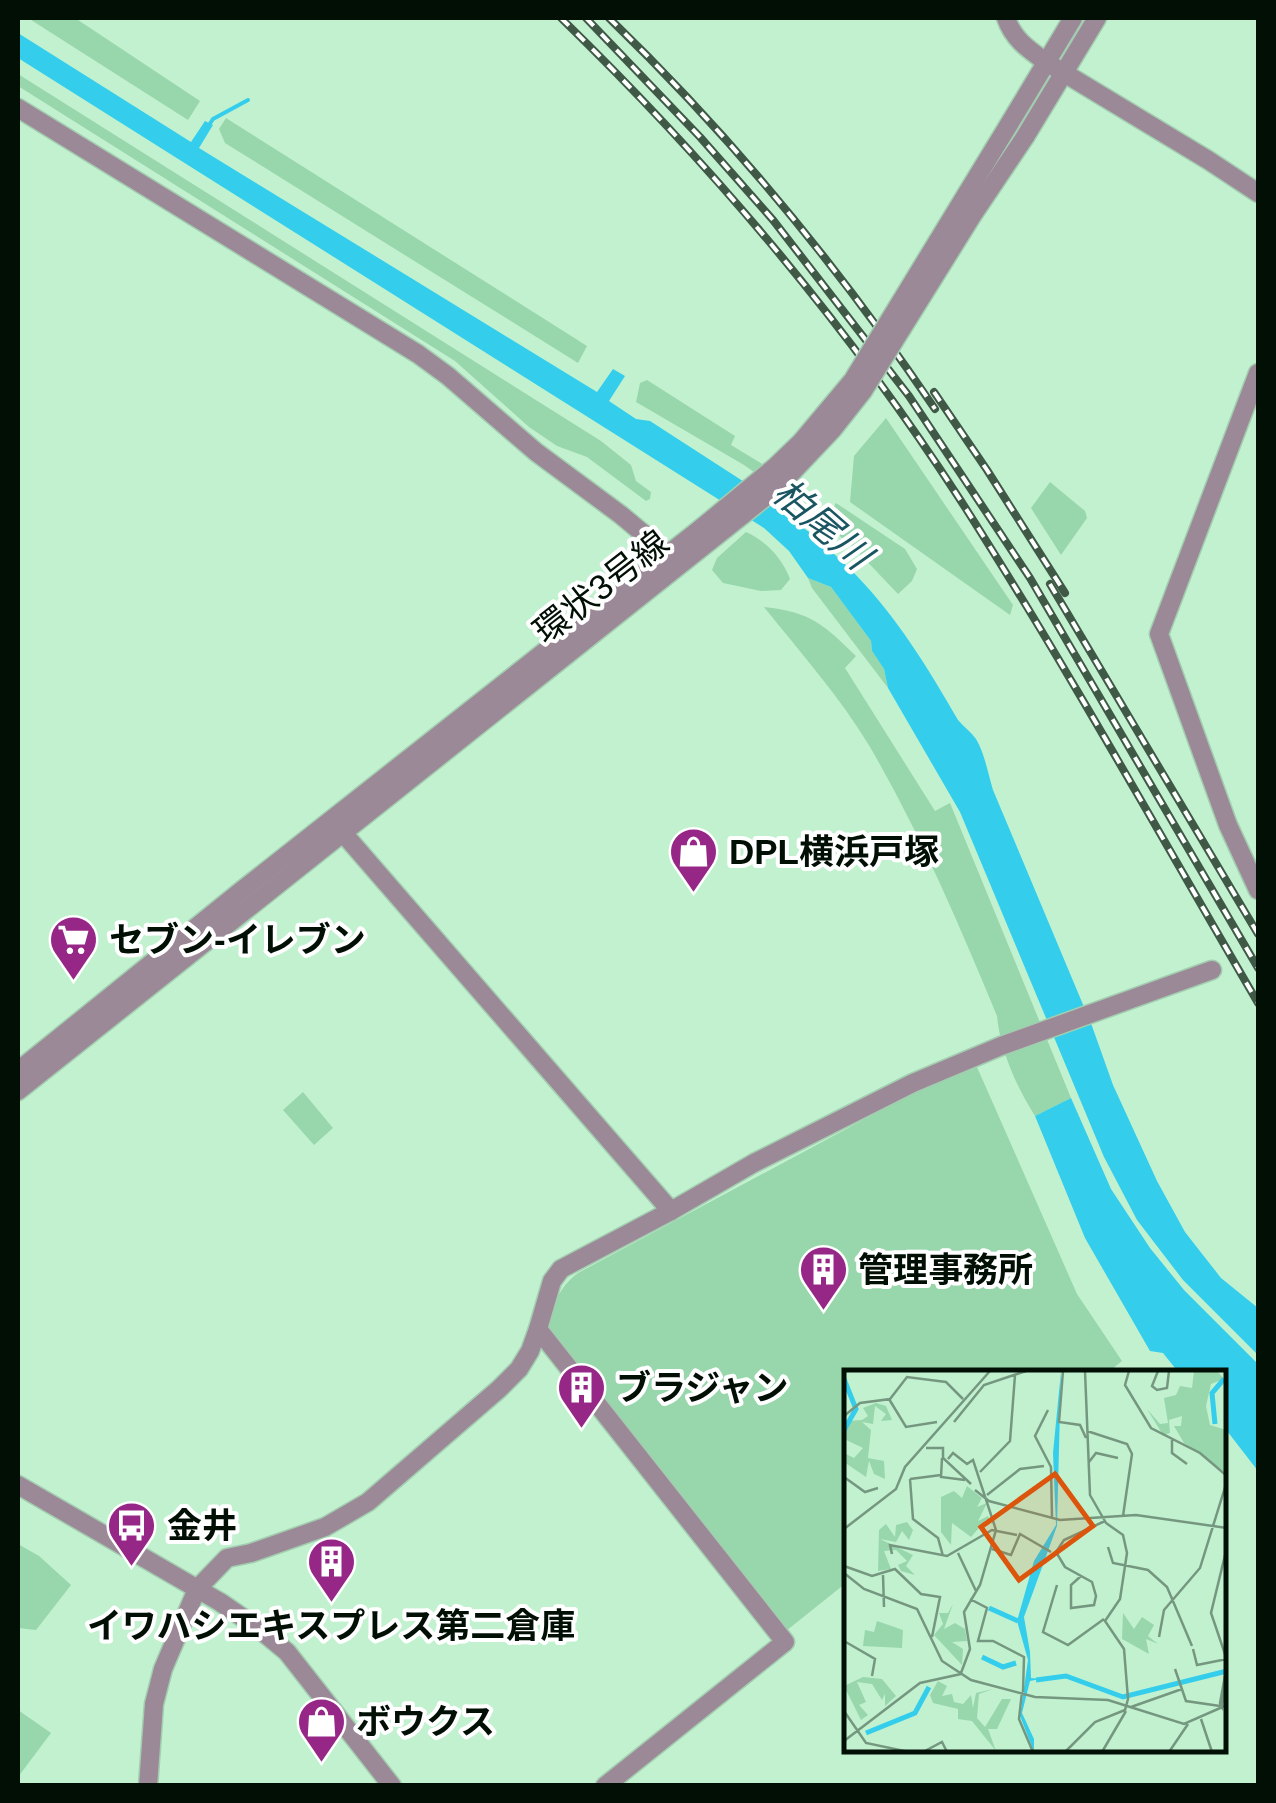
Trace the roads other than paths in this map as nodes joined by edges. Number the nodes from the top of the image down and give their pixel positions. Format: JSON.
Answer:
{"nodes":[{"id":1,"x":1006,"y":18,"type":"edge"},
{"id":2,"x":1073,"y":18,"type":"edge"},
{"id":3,"x":1097,"y":18,"type":"edge"},
{"id":4,"x":1046,"y":62,"type":"junction"},
{"id":5,"x":1065,"y":73,"type":"junction"},
{"id":6,"x":18,"y":108,"type":"edge"},
{"id":7,"x":1258,"y":193,"type":"edge"},
{"id":8,"x":1258,"y":373,"type":"edge"},
{"id":9,"x":705,"y":535,"type":"junction"},
{"id":10,"x":673,"y":559,"type":"junction"},
{"id":11,"x":337,"y":826,"type":"junction"},
{"id":12,"x":1258,"y":890,"type":"edge"},
{"id":13,"x":1212,"y":970,"type":"dead end"},
{"id":14,"x":18,"y":1072,"type":"edge"},
{"id":15,"x":18,"y":1091,"type":"edge"},
{"id":16,"x":671,"y":1211,"type":"junction"},
{"id":17,"x":538,"y":1329,"type":"junction"},
{"id":18,"x":18,"y":1485,"type":"edge"},
{"id":19,"x":197,"y":1589,"type":"junction"},
{"id":20,"x":148,"y":1786,"type":"edge"},
{"id":21,"x":392,"y":1786,"type":"edge"},
{"id":22,"x":605,"y":1786,"type":"edge"}],
"edges":[{"from":1,"to":4,"type":"street"},
{"from":2,"to":4,"type":"street","name":"環状3号線"},
{"from":3,"to":5,"type":"street","name":"環状3号線"},
{"from":4,"to":5,"type":"street"},
{"from":4,"to":9,"type":"street","name":"環状3号線","bridge":true},
{"from":5,"to":7,"type":"street"},
{"from":5,"to":9,"type":"street","name":"環状3号線","bridge":true},
{"from":6,"to":10,"type":"street"},
{"from":8,"to":12,"type":"street"},
{"from":9,"to":10,"type":"street","name":"環状3号線"},
{"from":10,"to":11,"type":"street","name":"環状3号線"},
{"from":11,"to":14,"type":"street","name":"環状3号線"},
{"from":11,"to":15,"type":"street","name":"環状3号線"},
{"from":11,"to":16,"type":"street"},
{"from":13,"to":16,"type":"street"},
{"from":16,"to":17,"type":"street"},
{"from":17,"to":19,"type":"street"},
{"from":17,"to":22,"type":"street"},
{"from":18,"to":19,"type":"street"},
{"from":19,"to":20,"type":"street"},
{"from":19,"to":21,"type":"street"}]}
